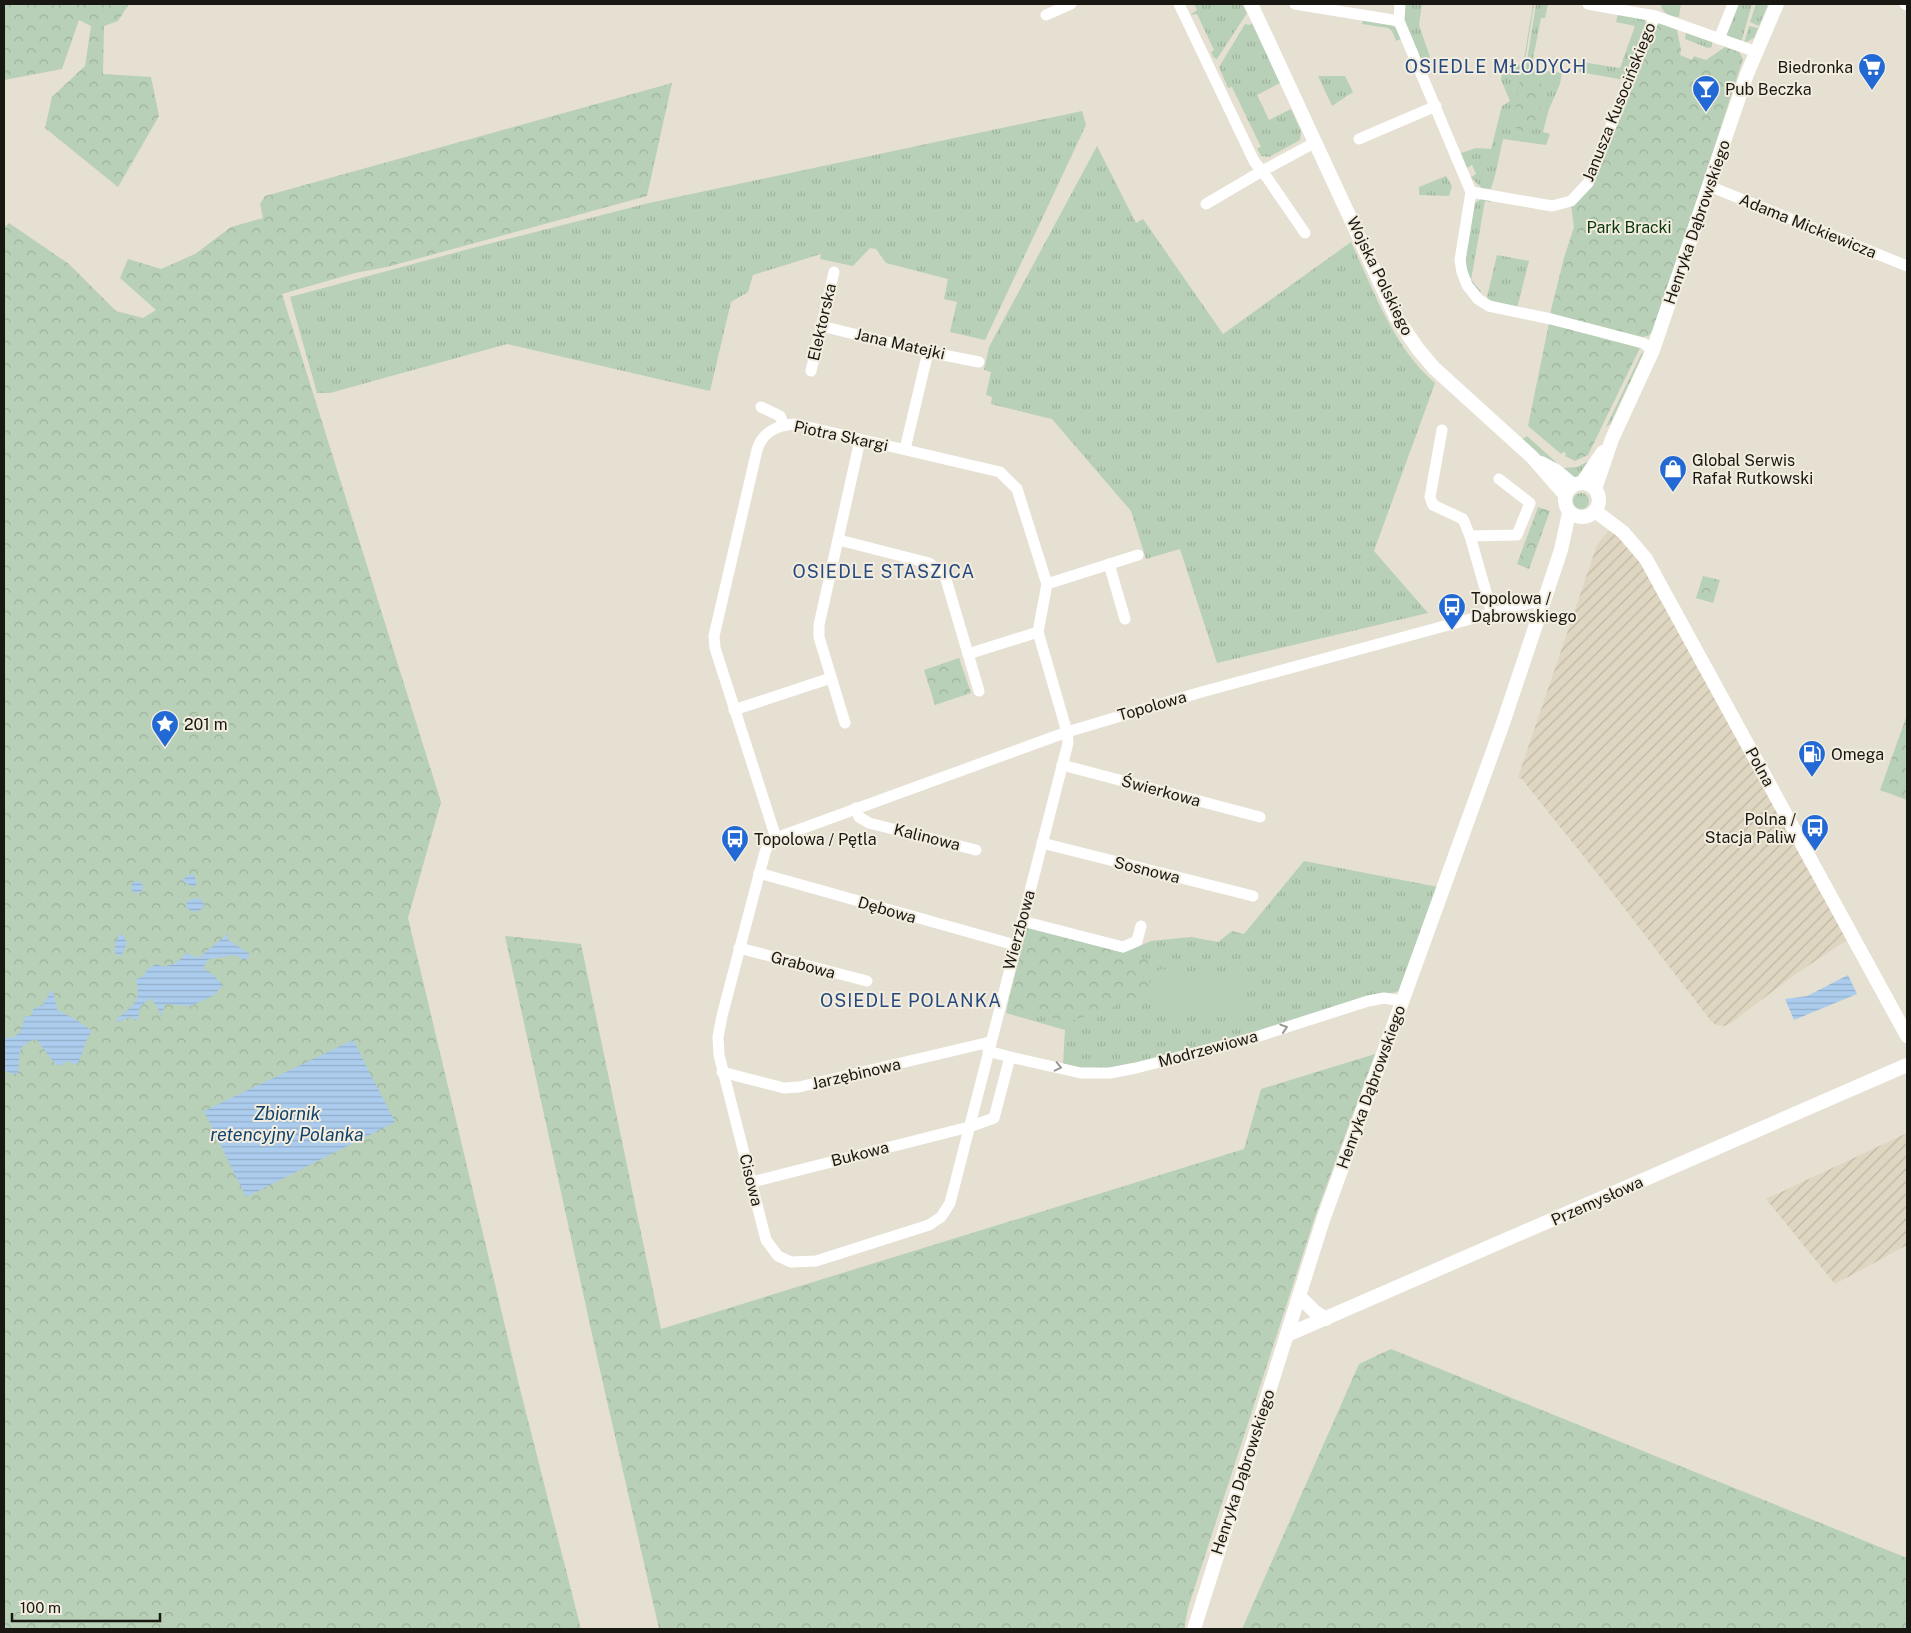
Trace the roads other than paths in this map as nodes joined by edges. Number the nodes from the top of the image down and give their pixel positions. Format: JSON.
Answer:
{"nodes":[{"id":1,"x":1071,"y":4,"type":"edge"},
{"id":2,"x":1179,"y":4,"type":"edge"},
{"id":3,"x":1251,"y":4,"type":"edge"},
{"id":4,"x":1294,"y":4,"type":"edge"},
{"id":5,"x":1400,"y":4,"type":"edge"},
{"id":6,"x":1588,"y":4,"type":"edge"},
{"id":7,"x":1733,"y":4,"type":"edge"},
{"id":8,"x":1777,"y":4,"type":"edge"},
{"id":9,"x":1046,"y":15,"type":"dead end"},
{"id":10,"x":1654,"y":16,"type":"junction"},
{"id":11,"x":1399,"y":21,"type":"junction"},
{"id":12,"x":1719,"y":39,"type":"junction"},
{"id":13,"x":1757,"y":52,"type":"junction"},
{"id":14,"x":1436,"y":106,"type":"junction"},
{"id":15,"x":1359,"y":139,"type":"dead end"},
{"id":16,"x":1316,"y":142,"type":"junction"},
{"id":17,"x":1262,"y":171,"type":"junction"},
{"id":18,"x":1709,"y":186,"type":"junction"},
{"id":19,"x":1471,"y":192,"type":"junction"},
{"id":20,"x":1206,"y":204,"type":"dead end"},
{"id":21,"x":1305,"y":233,"type":"dead end"},
{"id":22,"x":1907,"y":266,"type":"edge"},
{"id":23,"x":834,"y":272,"type":"dead end"},
{"id":24,"x":821,"y":326,"type":"junction"},
{"id":25,"x":1653,"y":350,"type":"junction"},
{"id":26,"x":928,"y":352,"type":"junction"},
{"id":27,"x":979,"y":362,"type":"dead end"},
{"id":28,"x":810,"y":371,"type":"dead end"},
{"id":29,"x":761,"y":407,"type":"dead end"},
{"id":30,"x":784,"y":424,"type":"junction"},
{"id":31,"x":1442,"y":430,"type":"dead end"},
{"id":32,"x":860,"y":440,"type":"junction"},
{"id":33,"x":905,"y":449,"type":"junction"},
{"id":34,"x":1499,"y":479,"type":"dead end"},
{"id":35,"x":1579,"y":488,"type":"junction"},
{"id":36,"x":1595,"y":511,"type":"junction"},
{"id":37,"x":1575,"y":515,"type":"junction"},
{"id":38,"x":1470,"y":536,"type":"junction"},
{"id":39,"x":839,"y":540,"type":"junction"},
{"id":40,"x":1138,"y":555,"type":"dead end"},
{"id":41,"x":1109,"y":564,"type":"junction"},
{"id":42,"x":1047,"y":584,"type":"junction"},
{"id":43,"x":1544,"y":602,"type":"junction"},
{"id":44,"x":1492,"y":613,"type":"junction"},
{"id":45,"x":1125,"y":619,"type":"dead end"},
{"id":46,"x":1038,"y":632,"type":"junction"},
{"id":47,"x":968,"y":654,"type":"junction"},
{"id":48,"x":832,"y":678,"type":"junction"},
{"id":49,"x":979,"y":691,"type":"dead end"},
{"id":50,"x":734,"y":710,"type":"junction"},
{"id":51,"x":845,"y":723,"type":"dead end"},
{"id":52,"x":1068,"y":732,"type":"junction"},
{"id":53,"x":1062,"y":765,"type":"junction"},
{"id":54,"x":856,"y":808,"type":"junction"},
{"id":55,"x":1260,"y":817,"type":"dead end"},
{"id":56,"x":773,"y":840,"type":"junction"},
{"id":57,"x":1042,"y":843,"type":"junction"},
{"id":58,"x":976,"y":850,"type":"dead end"},
{"id":59,"x":759,"y":873,"type":"junction"},
{"id":60,"x":1252,"y":896,"type":"dead end"},
{"id":61,"x":1022,"y":921,"type":"junction"},
{"id":62,"x":1141,"y":926,"type":"dead end"},
{"id":63,"x":1015,"y":945,"type":"junction"},
{"id":64,"x":739,"y":948,"type":"junction"},
{"id":65,"x":867,"y":981,"type":"dead end"},
{"id":66,"x":1402,"y":1001,"type":"junction"},
{"id":67,"x":1907,"y":1036,"type":"edge"},
{"id":68,"x":989,"y":1046,"type":"junction"},
{"id":69,"x":1010,"y":1057,"type":"junction"},
{"id":70,"x":1907,"y":1065,"type":"edge"},
{"id":71,"x":722,"y":1072,"type":"junction"},
{"id":72,"x":969,"y":1127,"type":"junction"},
{"id":73,"x":752,"y":1182,"type":"junction"},
{"id":74,"x":1299,"y":1296,"type":"junction"},
{"id":75,"x":1326,"y":1319,"type":"junction"},
{"id":76,"x":1287,"y":1335,"type":"junction"},
{"id":77,"x":1194,"y":1629,"type":"edge"}],
"edges":[{"from":1,"to":9,"type":"street"},
{"from":2,"to":17,"type":"street"},
{"from":3,"to":16,"type":"street","name":"Wojska Polskiego"},
{"from":4,"to":11,"type":"street"},
{"from":5,"to":11,"type":"street"},
{"from":6,"to":10,"type":"street"},
{"from":7,"to":12,"type":"street"},
{"from":8,"to":13,"type":"street","name":"Henryka Dąbrowskiego"},
{"from":10,"to":12,"type":"street"},
{"from":10,"to":19,"type":"street","name":"Janusza Kusocińskiego"},
{"from":11,"to":14,"type":"street"},
{"from":12,"to":13,"type":"street"},
{"from":13,"to":18,"type":"street","name":"Henryka Dąbrowskiego"},
{"from":14,"to":15,"type":"street"},
{"from":14,"to":19,"type":"street"},
{"from":16,"to":17,"type":"street"},
{"from":16,"to":35,"type":"street","name":"Wojska Polskiego"},
{"from":17,"to":20,"type":"street"},
{"from":17,"to":21,"type":"street"},
{"from":18,"to":22,"type":"street","name":"Adama Mickiewicza"},
{"from":18,"to":25,"type":"street","name":"Henryka Dąbrowskiego"},
{"from":19,"to":25,"type":"street"},
{"from":23,"to":24,"type":"street","name":"Elektorska"},
{"from":24,"to":26,"type":"street","name":"Jana Matejki"},
{"from":24,"to":28,"type":"street","name":"Elektorska"},
{"from":25,"to":35,"type":"street","name":"Henryka Dąbrowskiego"},
{"from":26,"to":27,"type":"street","name":"Jana Matejki"},
{"from":26,"to":33,"type":"street"},
{"from":29,"to":30,"type":"street"},
{"from":30,"to":32,"type":"street","name":"Piotra Skargi"},
{"from":30,"to":50,"type":"street","name":"Piotra Skargi"},
{"from":31,"to":38,"type":"street"},
{"from":32,"to":33,"type":"street","name":"Piotra Skargi"},
{"from":32,"to":39,"type":"street"},
{"from":33,"to":42,"type":"street","name":"Piotra Skargi"},
{"from":34,"to":38,"type":"street"},
{"from":35,"to":36,"type":"street","name":"Henryka Dąbrowskiego"},
{"from":35,"to":37,"type":"street"},
{"from":36,"to":37,"type":"street"},
{"from":36,"to":67,"type":"street","name":"Polna"},
{"from":37,"to":43,"type":"street","name":"Henryka Dąbrowskiego"},
{"from":38,"to":44,"type":"street"},
{"from":39,"to":47,"type":"street"},
{"from":39,"to":48,"type":"street"},
{"from":40,"to":41,"type":"street"},
{"from":41,"to":42,"type":"street"},
{"from":41,"to":45,"type":"street"},
{"from":42,"to":46,"type":"street","name":"Piotra Skargi"},
{"from":43,"to":44,"type":"street","name":"Topolowa"},
{"from":43,"to":66,"type":"street","name":"Henryka Dąbrowskiego"},
{"from":44,"to":52,"type":"street","name":"Topolowa"},
{"from":46,"to":47,"type":"street"},
{"from":46,"to":52,"type":"street","name":"Piotra Skargi"},
{"from":47,"to":49,"type":"street"},
{"from":48,"to":50,"type":"street"},
{"from":48,"to":51,"type":"street"},
{"from":50,"to":56,"type":"street","name":"Piotra Skargi"},
{"from":52,"to":53,"type":"street","name":"Wierzbowa"},
{"from":52,"to":54,"type":"street","name":"Topolowa"},
{"from":53,"to":55,"type":"street","name":"Świerkowa"},
{"from":53,"to":57,"type":"street","name":"Wierzbowa"},
{"from":54,"to":56,"type":"street","name":"Topolowa"},
{"from":54,"to":58,"type":"street","name":"Kalinowa"},
{"from":56,"to":59,"type":"street","name":"Cisowa"},
{"from":57,"to":60,"type":"street","name":"Sosnowa"},
{"from":57,"to":61,"type":"street","name":"Wierzbowa"},
{"from":59,"to":63,"type":"street","name":"Dębowa"},
{"from":59,"to":64,"type":"street","name":"Cisowa"},
{"from":61,"to":62,"type":"street"},
{"from":61,"to":63,"type":"street","name":"Wierzbowa"},
{"from":63,"to":68,"type":"street","name":"Wierzbowa"},
{"from":64,"to":65,"type":"street","name":"Grabowa"},
{"from":64,"to":71,"type":"street","name":"Cisowa"},
{"from":69,"to":66,"type":"street","name":"Modrzewiowa","one_way":true},
{"from":66,"to":74,"type":"street","name":"Henryka Dąbrowskiego"},
{"from":68,"to":69,"type":"street","name":"Modrzewiowa"},
{"from":68,"to":71,"type":"street","name":"Jarzębinowa"},
{"from":68,"to":72,"type":"street","name":"Wierzbowa"},
{"from":69,"to":72,"type":"street","name":"Bukowa"},
{"from":70,"to":75,"type":"street","name":"Przemysłowa"},
{"from":71,"to":73,"type":"street","name":"Cisowa"},
{"from":72,"to":73,"type":"street","name":"Bukowa"},
{"from":72,"to":73,"type":"street","name":"Cisowa"},
{"from":74,"to":75,"type":"street"},
{"from":74,"to":76,"type":"street","name":"Henryka Dąbrowskiego"},
{"from":75,"to":76,"type":"street","name":"Przemysłowa"},
{"from":76,"to":77,"type":"street","name":"Henryka Dąbrowskiego"}]}
